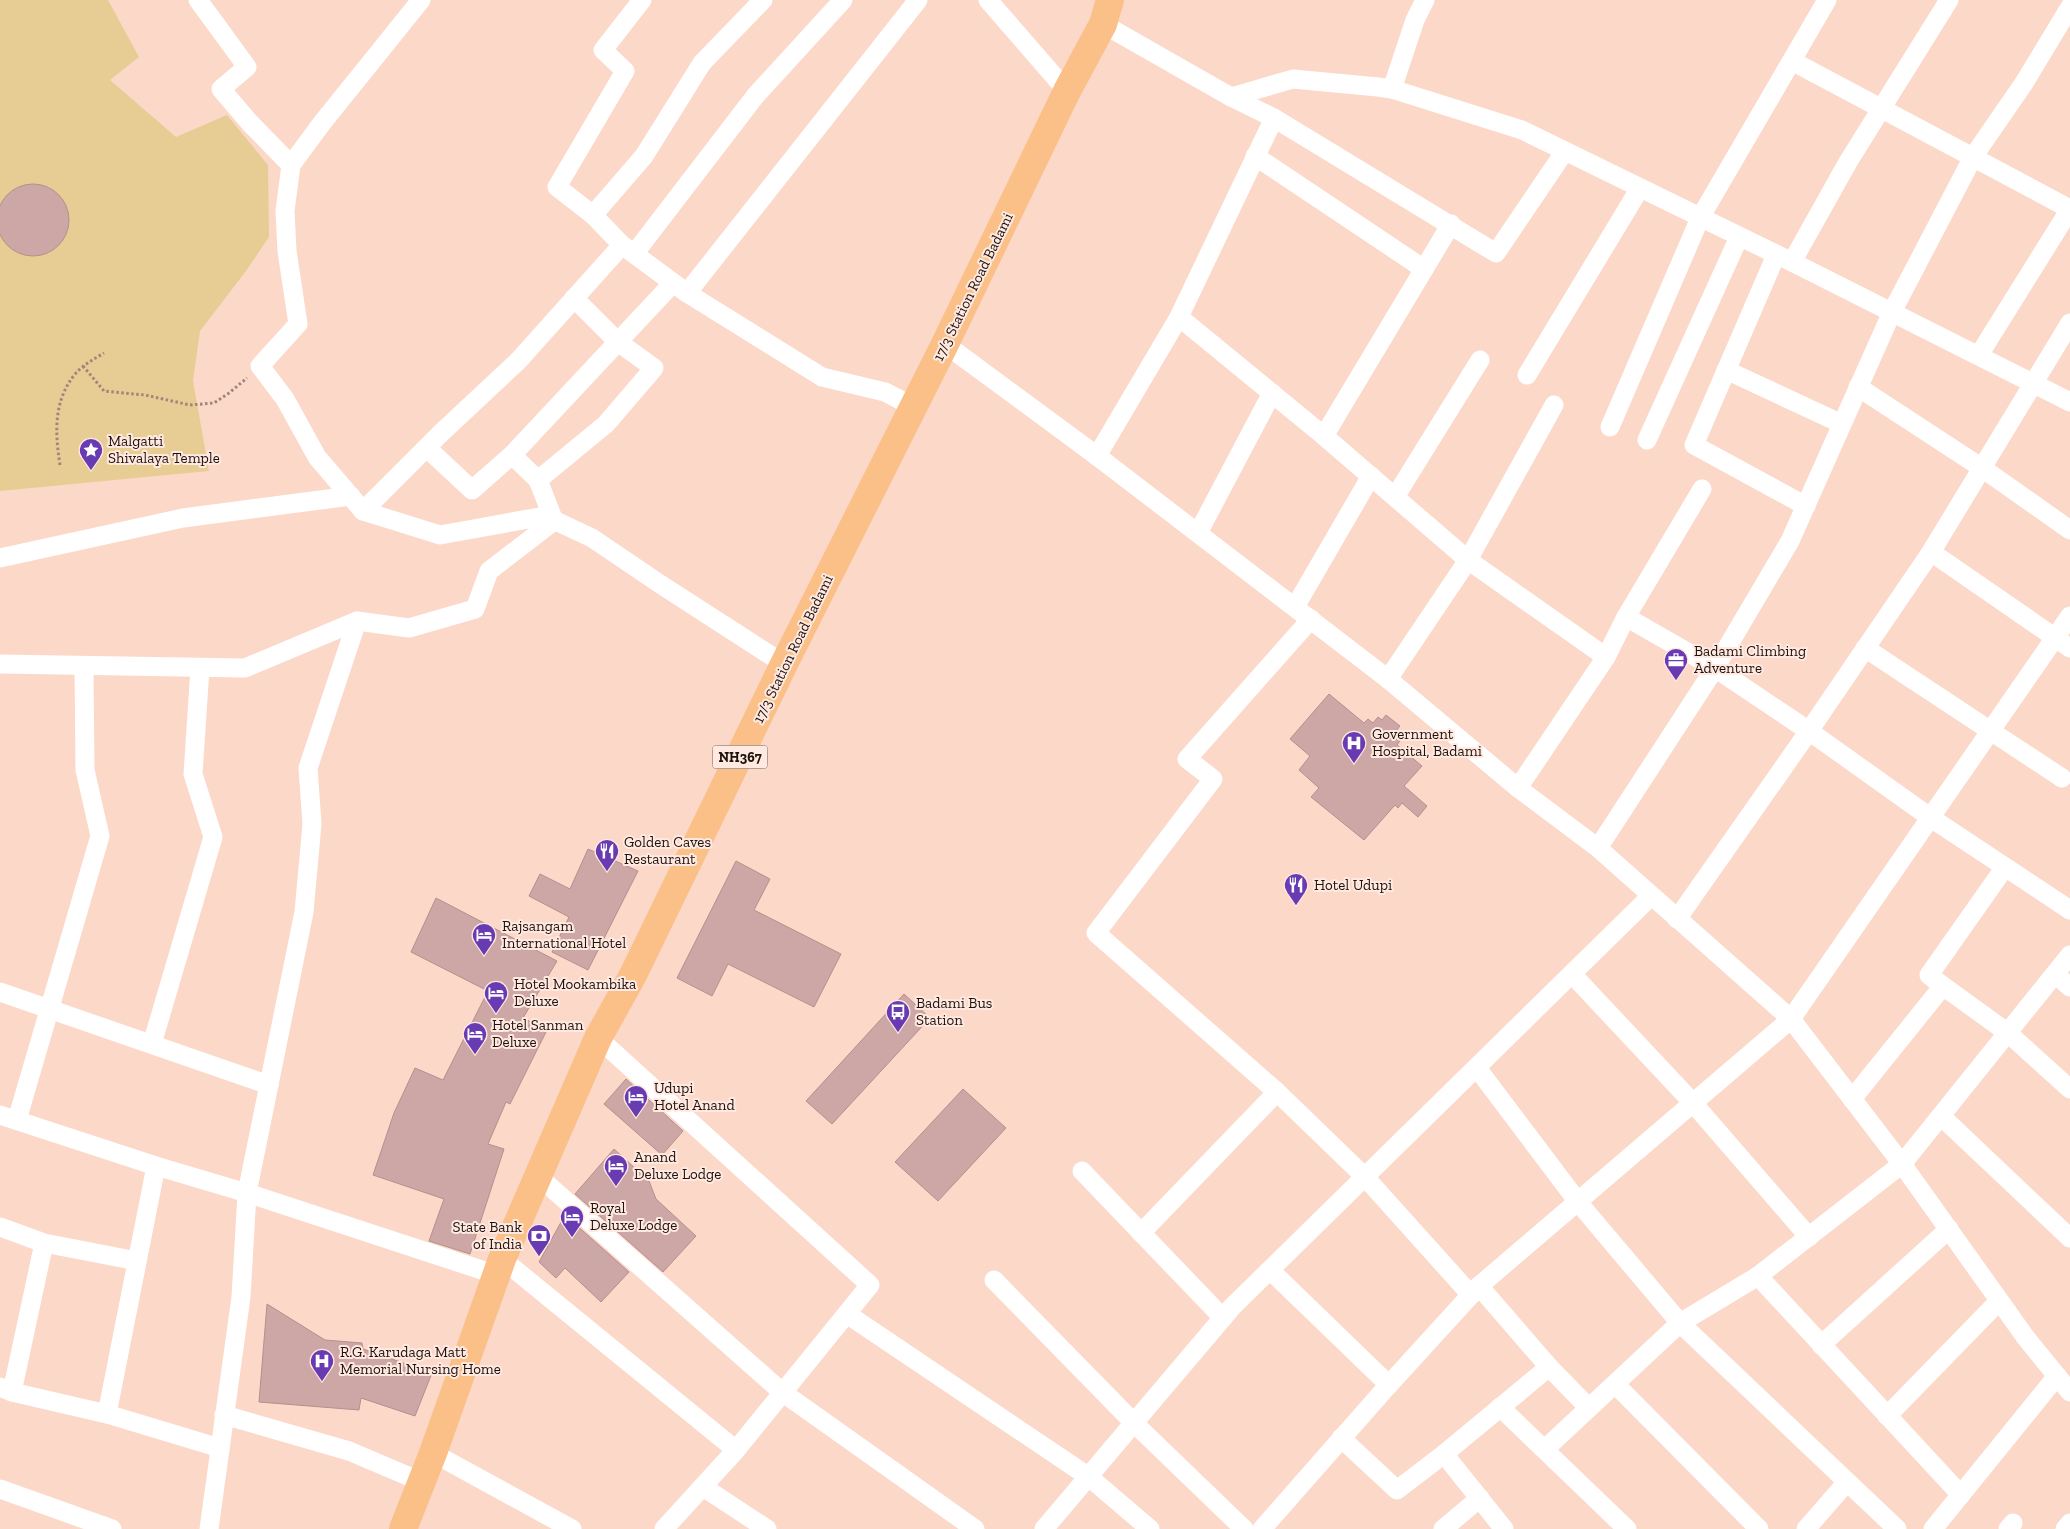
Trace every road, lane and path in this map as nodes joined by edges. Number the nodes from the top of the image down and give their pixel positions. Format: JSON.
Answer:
{"nodes":[{"id":1,"x":198,"y":0,"type":"edge"},
{"id":2,"x":421,"y":0,"type":"edge"},
{"id":3,"x":642,"y":0,"type":"edge"},
{"id":4,"x":763,"y":0,"type":"edge"},
{"id":5,"x":842,"y":0,"type":"edge"},
{"id":6,"x":918,"y":0,"type":"edge"},
{"id":7,"x":988,"y":0,"type":"edge"},
{"id":8,"x":1425,"y":0,"type":"edge"},
{"id":9,"x":1827,"y":0,"type":"edge"},
{"id":10,"x":1949,"y":0,"type":"edge"},
{"id":11,"x":2070,"y":7,"type":"edge"},
{"id":12,"x":1106,"y":12,"type":"edge"},
{"id":13,"x":1792,"y":61,"type":"junction"},
{"id":14,"x":1392,"y":89,"type":"junction"},
{"id":15,"x":1067,"y":91,"type":"junction"},
{"id":16,"x":1231,"y":97,"type":"junction"},
{"id":17,"x":1883,"y":110,"type":"junction"},
{"id":18,"x":1274,"y":118,"type":"junction"},
{"id":19,"x":1565,"y":151,"type":"junction"},
{"id":20,"x":1255,"y":156,"type":"junction"},
{"id":21,"x":1973,"y":157,"type":"junction"},
{"id":22,"x":291,"y":165,"type":"junction"},
{"id":23,"x":1640,"y":188,"type":"junction"},
{"id":24,"x":2070,"y":209,"type":"edge"},
{"id":25,"x":594,"y":215,"type":"junction"},
{"id":26,"x":1700,"y":218,"type":"junction"},
{"id":27,"x":1451,"y":224,"type":"junction"},
{"id":28,"x":1739,"y":237,"type":"junction"},
{"id":29,"x":628,"y":249,"type":"junction"},
{"id":30,"x":1784,"y":258,"type":"junction"},
{"id":31,"x":1424,"y":269,"type":"junction"},
{"id":32,"x":680,"y":288,"type":"junction"},
{"id":33,"x":574,"y":298,"type":"junction"},
{"id":34,"x":1892,"y":312,"type":"junction"},
{"id":35,"x":1179,"y":317,"type":"junction"},
{"id":36,"x":2070,"y":323,"type":"edge"},
{"id":37,"x":618,"y":342,"type":"junction"},
{"id":38,"x":945,"y":344,"type":"junction"},
{"id":39,"x":104,"y":353,"type":"dead end"},
{"id":40,"x":1979,"y":355,"type":"junction"},
{"id":41,"x":1480,"y":360,"type":"dead end"},
{"id":42,"x":83,"y":366,"type":"junction"},
{"id":43,"x":260,"y":366,"type":"junction"},
{"id":44,"x":1726,"y":370,"type":"junction"},
{"id":45,"x":1527,"y":375,"type":"dead end"},
{"id":46,"x":2034,"y":384,"type":"junction"},
{"id":47,"x":1858,"y":387,"type":"junction"},
{"id":48,"x":1272,"y":394,"type":"junction"},
{"id":49,"x":2070,"y":402,"type":"edge"},
{"id":50,"x":1554,"y":406,"type":"dead end"},
{"id":51,"x":914,"y":407,"type":"junction"},
{"id":52,"x":1842,"y":424,"type":"junction"},
{"id":53,"x":1610,"y":427,"type":"dead end"},
{"id":54,"x":1324,"y":436,"type":"junction"},
{"id":55,"x":1647,"y":440,"type":"dead end"},
{"id":56,"x":427,"y":448,"type":"junction"},
{"id":57,"x":512,"y":455,"type":"junction"},
{"id":58,"x":1096,"y":456,"type":"junction"},
{"id":59,"x":60,"y":465,"type":"dead end"},
{"id":60,"x":1982,"y":468,"type":"junction"},
{"id":61,"x":1371,"y":476,"type":"junction"},
{"id":62,"x":538,"y":480,"type":"junction"},
{"id":63,"x":1702,"y":489,"type":"dead end"},
{"id":64,"x":351,"y":496,"type":"junction"},
{"id":65,"x":1395,"y":497,"type":"junction"},
{"id":66,"x":1806,"y":506,"type":"junction"},
{"id":67,"x":363,"y":512,"type":"junction"},
{"id":68,"x":554,"y":521,"type":"junction"},
{"id":69,"x":2070,"y":530,"type":"edge"},
{"id":70,"x":1198,"y":533,"type":"junction"},
{"id":71,"x":1930,"y":552,"type":"junction"},
{"id":72,"x":0,"y":558,"type":"edge"},
{"id":73,"x":1468,"y":560,"type":"junction"},
{"id":74,"x":1295,"y":607,"type":"junction"},
{"id":75,"x":2070,"y":616,"type":"edge"},
{"id":76,"x":1626,"y":617,"type":"junction"},
{"id":77,"x":1311,"y":619,"type":"junction"},
{"id":78,"x":357,"y":621,"type":"junction"},
{"id":79,"x":2062,"y":643,"type":"edge"},
{"id":80,"x":1865,"y":648,"type":"junction"},
{"id":81,"x":1606,"y":657,"type":"junction"},
{"id":82,"x":0,"y":664,"type":"edge"},
{"id":83,"x":784,"y":664,"type":"junction"},
{"id":84,"x":84,"y":666,"type":"junction"},
{"id":85,"x":200,"y":668,"type":"junction"},
{"id":86,"x":1715,"y":668,"type":"junction"},
{"id":87,"x":1388,"y":679,"type":"junction"},
{"id":88,"x":1809,"y":731,"type":"junction"},
{"id":89,"x":1990,"y":731,"type":"junction"},
{"id":90,"x":2062,"y":778,"type":"dead end"},
{"id":91,"x":1518,"y":788,"type":"junction"},
{"id":92,"x":1931,"y":818,"type":"junction"},
{"id":93,"x":1598,"y":848,"type":"junction"},
{"id":94,"x":2005,"y":867,"type":"junction"},
{"id":95,"x":1652,"y":896,"type":"junction"},
{"id":96,"x":2070,"y":910,"type":"edge"},
{"id":97,"x":1677,"y":919,"type":"junction"},
{"id":98,"x":2070,"y":955,"type":"edge"},
{"id":99,"x":1572,"y":974,"type":"junction"},
{"id":100,"x":2055,"y":974,"type":"junction"},
{"id":101,"x":1943,"y":986,"type":"junction"},
{"id":102,"x":2070,"y":987,"type":"edge"},
{"id":103,"x":0,"y":992,"type":"edge"},
{"id":104,"x":49,"y":1009,"type":"junction"},
{"id":105,"x":1791,"y":1019,"type":"junction"},
{"id":106,"x":2008,"y":1033,"type":"junction"},
{"id":107,"x":598,"y":1038,"type":"junction"},
{"id":108,"x":152,"y":1044,"type":"junction"},
{"id":109,"x":1476,"y":1068,"type":"junction"},
{"id":110,"x":269,"y":1085,"type":"junction"},
{"id":111,"x":2070,"y":1089,"type":"edge"},
{"id":112,"x":1277,"y":1092,"type":"junction"},
{"id":113,"x":1852,"y":1099,"type":"junction"},
{"id":114,"x":1693,"y":1103,"type":"junction"},
{"id":115,"x":1941,"y":1116,"type":"junction"},
{"id":116,"x":8,"y":1117,"type":"edge"},
{"id":117,"x":1902,"y":1164,"type":"junction"},
{"id":118,"x":156,"y":1166,"type":"junction"},
{"id":119,"x":1082,"y":1171,"type":"dead end"},
{"id":120,"x":538,"y":1176,"type":"junction"},
{"id":121,"x":1365,"y":1177,"type":"junction"},
{"id":122,"x":247,"y":1192,"type":"junction"},
{"id":123,"x":1578,"y":1202,"type":"junction"},
{"id":124,"x":0,"y":1226,"type":"edge"},
{"id":125,"x":1949,"y":1229,"type":"junction"},
{"id":126,"x":1142,"y":1233,"type":"junction"},
{"id":127,"x":1809,"y":1237,"type":"junction"},
{"id":128,"x":2070,"y":1238,"type":"edge"},
{"id":129,"x":44,"y":1243,"type":"junction"},
{"id":130,"x":137,"y":1261,"type":"junction"},
{"id":131,"x":500,"y":1267,"type":"junction"},
{"id":132,"x":1270,"y":1270,"type":"junction"},
{"id":133,"x":1758,"y":1276,"type":"junction"},
{"id":134,"x":994,"y":1280,"type":"dead end"},
{"id":135,"x":1475,"y":1290,"type":"junction"},
{"id":136,"x":1999,"y":1301,"type":"junction"},
{"id":137,"x":846,"y":1314,"type":"junction"},
{"id":138,"x":1222,"y":1318,"type":"junction"},
{"id":139,"x":1680,"y":1323,"type":"junction"},
{"id":140,"x":1821,"y":1344,"type":"junction"},
{"id":141,"x":1548,"y":1367,"type":"junction"},
{"id":142,"x":2057,"y":1376,"type":"junction"},
{"id":143,"x":1615,"y":1384,"type":"junction"},
{"id":144,"x":1389,"y":1385,"type":"junction"},
{"id":145,"x":6,"y":1390,"type":"edge"},
{"id":146,"x":782,"y":1392,"type":"junction"},
{"id":147,"x":2070,"y":1392,"type":"edge"},
{"id":148,"x":1500,"y":1407,"type":"junction"},
{"id":149,"x":1589,"y":1408,"type":"junction"},
{"id":150,"x":107,"y":1414,"type":"junction"},
{"id":151,"x":224,"y":1415,"type":"junction"},
{"id":152,"x":1887,"y":1416,"type":"junction"},
{"id":153,"x":1134,"y":1424,"type":"junction"},
{"id":154,"x":1341,"y":1438,"type":"junction"},
{"id":155,"x":220,"y":1448,"type":"junction"},
{"id":156,"x":1545,"y":1449,"type":"junction"},
{"id":157,"x":736,"y":1450,"type":"junction"},
{"id":158,"x":433,"y":1453,"type":"junction"},
{"id":159,"x":1444,"y":1454,"type":"junction"},
{"id":160,"x":1088,"y":1477,"type":"junction"},
{"id":161,"x":422,"y":1482,"type":"junction"},
{"id":162,"x":1847,"y":1482,"type":"junction"},
{"id":163,"x":703,"y":1487,"type":"junction"},
{"id":164,"x":0,"y":1489,"type":"edge"},
{"id":165,"x":1960,"y":1496,"type":"junction"},
{"id":166,"x":1480,"y":1498,"type":"junction"},
{"id":167,"x":2070,"y":1523,"type":"edge"},
{"id":168,"x":112,"y":1529,"type":"edge"},
{"id":169,"x":209,"y":1529,"type":"edge"},
{"id":170,"x":403,"y":1529,"type":"edge"},
{"id":171,"x":572,"y":1529,"type":"edge"},
{"id":172,"x":664,"y":1529,"type":"edge"},
{"id":173,"x":767,"y":1529,"type":"edge"},
{"id":174,"x":975,"y":1529,"type":"edge"},
{"id":175,"x":1044,"y":1529,"type":"edge"},
{"id":176,"x":1150,"y":1529,"type":"edge"},
{"id":177,"x":1244,"y":1529,"type":"edge"},
{"id":178,"x":1262,"y":1529,"type":"edge"},
{"id":179,"x":1442,"y":1529,"type":"edge"},
{"id":180,"x":1504,"y":1529,"type":"edge"},
{"id":181,"x":1627,"y":1529,"type":"edge"},
{"id":182,"x":1759,"y":1529,"type":"edge"},
{"id":183,"x":1806,"y":1529,"type":"edge"},
{"id":184,"x":1897,"y":1529,"type":"edge"},
{"id":185,"x":1933,"y":1529,"type":"edge"},
{"id":186,"x":2064,"y":1529,"type":"edge"}],
"edges":[{"from":1,"to":22,"type":"street"},
{"from":2,"to":22,"type":"street"},
{"from":3,"to":25,"type":"street"},
{"from":4,"to":25,"type":"street"},
{"from":5,"to":29,"type":"street"},
{"from":6,"to":32,"type":"street"},
{"from":7,"to":15,"type":"street"},
{"from":8,"to":14,"type":"street"},
{"from":9,"to":13,"type":"street"},
{"from":10,"to":17,"type":"street"},
{"from":11,"to":21,"type":"street"},
{"from":12,"to":15,"type":"highway","name":"17/3 Station Road Badami","number":"NH367"},
{"from":12,"to":16,"type":"street"},
{"from":13,"to":17,"type":"street"},
{"from":13,"to":26,"type":"street"},
{"from":14,"to":16,"type":"street"},
{"from":14,"to":19,"type":"street"},
{"from":15,"to":38,"type":"highway","name":"17/3 Station Road Badami","number":"NH367"},
{"from":16,"to":18,"type":"street"},
{"from":17,"to":21,"type":"street"},
{"from":17,"to":30,"type":"street"},
{"from":18,"to":20,"type":"street"},
{"from":18,"to":27,"type":"street"},
{"from":19,"to":23,"type":"street"},
{"from":19,"to":27,"type":"street"},
{"from":20,"to":31,"type":"street"},
{"from":20,"to":35,"type":"street"},
{"from":21,"to":24,"type":"street"},
{"from":21,"to":34,"type":"street"},
{"from":22,"to":43,"type":"street"},
{"from":23,"to":26,"type":"street"},
{"from":23,"to":45,"type":"street"},
{"from":24,"to":40,"type":"street"},
{"from":25,"to":29,"type":"street"},
{"from":26,"to":28,"type":"street"},
{"from":26,"to":53,"type":"street"},
{"from":27,"to":31,"type":"street"},
{"from":28,"to":30,"type":"street"},
{"from":28,"to":55,"type":"street"},
{"from":29,"to":32,"type":"street"},
{"from":29,"to":33,"type":"street"},
{"from":30,"to":34,"type":"street"},
{"from":30,"to":44,"type":"street"},
{"from":31,"to":54,"type":"street"},
{"from":32,"to":37,"type":"street"},
{"from":32,"to":51,"type":"street"},
{"from":33,"to":37,"type":"street"},
{"from":33,"to":56,"type":"street"},
{"from":34,"to":40,"type":"street"},
{"from":34,"to":47,"type":"street"},
{"from":35,"to":48,"type":"street"},
{"from":35,"to":58,"type":"street"},
{"from":36,"to":46,"type":"street"},
{"from":37,"to":57,"type":"street"},
{"from":37,"to":62,"type":"street"},
{"from":38,"to":51,"type":"highway","name":"17/3 Station Road Badami","number":"NH367"},
{"from":38,"to":58,"type":"street"},
{"from":39,"to":42,"type":"path"},
{"from":40,"to":46,"type":"street"},
{"from":41,"to":65,"type":"street"},
{"from":42,"to":43,"type":"path"},
{"from":42,"to":59,"type":"path"},
{"from":43,"to":64,"type":"street"},
{"from":44,"to":52,"type":"street"},
{"from":44,"to":66,"type":"street"},
{"from":46,"to":49,"type":"street"},
{"from":46,"to":60,"type":"street"},
{"from":47,"to":52,"type":"street"},
{"from":47,"to":60,"type":"street"},
{"from":48,"to":54,"type":"street"},
{"from":48,"to":70,"type":"street"},
{"from":50,"to":73,"type":"street"},
{"from":51,"to":83,"type":"highway","name":"17/3 Station Road Badami","number":"NH367"},
{"from":52,"to":66,"type":"street"},
{"from":54,"to":61,"type":"street"},
{"from":56,"to":57,"type":"street"},
{"from":56,"to":67,"type":"street"},
{"from":57,"to":62,"type":"street"},
{"from":58,"to":70,"type":"street"},
{"from":60,"to":69,"type":"street"},
{"from":60,"to":71,"type":"street"},
{"from":61,"to":65,"type":"street"},
{"from":61,"to":74,"type":"street"},
{"from":62,"to":68,"type":"street"},
{"from":63,"to":76,"type":"street"},
{"from":64,"to":67,"type":"street"},
{"from":64,"to":72,"type":"street"},
{"from":65,"to":73,"type":"street"},
{"from":66,"to":86,"type":"street"},
{"from":67,"to":68,"type":"street"},
{"from":68,"to":78,"type":"street"},
{"from":68,"to":83,"type":"street"},
{"from":70,"to":74,"type":"street"},
{"from":71,"to":79,"type":"street"},
{"from":71,"to":80,"type":"street"},
{"from":73,"to":81,"type":"street"},
{"from":73,"to":87,"type":"street"},
{"from":74,"to":77,"type":"street"},
{"from":75,"to":79,"type":"street"},
{"from":76,"to":81,"type":"street"},
{"from":76,"to":86,"type":"street"},
{"from":77,"to":87,"type":"street"},
{"from":77,"to":112,"type":"street"},
{"from":78,"to":85,"type":"street"},
{"from":78,"to":110,"type":"street"},
{"from":79,"to":89,"type":"street"},
{"from":80,"to":88,"type":"street"},
{"from":80,"to":89,"type":"street"},
{"from":81,"to":91,"type":"street"},
{"from":82,"to":84,"type":"street"},
{"from":83,"to":107,"type":"highway","name":"17/3 Station Road Badami","number":"NH367"},
{"from":84,"to":85,"type":"street"},
{"from":84,"to":104,"type":"street"},
{"from":85,"to":108,"type":"street"},
{"from":86,"to":88,"type":"street"},
{"from":86,"to":93,"type":"street"},
{"from":87,"to":91,"type":"street"},
{"from":88,"to":92,"type":"street"},
{"from":88,"to":97,"type":"street"},
{"from":89,"to":90,"type":"street"},
{"from":89,"to":92,"type":"street"},
{"from":91,"to":93,"type":"street"},
{"from":92,"to":94,"type":"street"},
{"from":92,"to":105,"type":"street"},
{"from":93,"to":95,"type":"street"},
{"from":94,"to":96,"type":"street"},
{"from":94,"to":101,"type":"street"},
{"from":95,"to":97,"type":"street"},
{"from":95,"to":99,"type":"street"},
{"from":97,"to":105,"type":"street"},
{"from":98,"to":100,"type":"street"},
{"from":99,"to":109,"type":"street"},
{"from":99,"to":114,"type":"street"},
{"from":100,"to":102,"type":"street"},
{"from":100,"to":106,"type":"street"},
{"from":101,"to":106,"type":"street"},
{"from":101,"to":113,"type":"street"},
{"from":103,"to":104,"type":"street"},
{"from":104,"to":108,"type":"street"},
{"from":104,"to":116,"type":"street"},
{"from":105,"to":113,"type":"street"},
{"from":105,"to":114,"type":"street"},
{"from":106,"to":111,"type":"street"},
{"from":106,"to":115,"type":"street"},
{"from":107,"to":120,"type":"highway","name":"17/3 Station Road Badami","number":"NH367"},
{"from":107,"to":137,"type":"street"},
{"from":108,"to":110,"type":"street"},
{"from":109,"to":121,"type":"street"},
{"from":109,"to":123,"type":"street"},
{"from":110,"to":122,"type":"street"},
{"from":112,"to":121,"type":"street"},
{"from":112,"to":126,"type":"street"},
{"from":113,"to":117,"type":"street"},
{"from":114,"to":123,"type":"street"},
{"from":114,"to":127,"type":"street"},
{"from":115,"to":117,"type":"street"},
{"from":115,"to":128,"type":"street"},
{"from":116,"to":118,"type":"street"},
{"from":117,"to":125,"type":"street"},
{"from":117,"to":127,"type":"street"},
{"from":118,"to":122,"type":"street"},
{"from":118,"to":130,"type":"street"},
{"from":119,"to":126,"type":"street"},
{"from":120,"to":131,"type":"highway","name":"17/3 Station Road Badami","number":"NH367"},
{"from":120,"to":146,"type":"street"},
{"from":121,"to":132,"type":"street"},
{"from":121,"to":135,"type":"street"},
{"from":122,"to":131,"type":"street"},
{"from":122,"to":151,"type":"street"},
{"from":123,"to":135,"type":"street"},
{"from":123,"to":139,"type":"street"},
{"from":124,"to":129,"type":"street"},
{"from":125,"to":136,"type":"street"},
{"from":125,"to":140,"type":"street"},
{"from":126,"to":138,"type":"street"},
{"from":127,"to":133,"type":"street"},
{"from":129,"to":130,"type":"street"},
{"from":129,"to":145,"type":"street"},
{"from":130,"to":150,"type":"street"},
{"from":131,"to":157,"type":"street"},
{"from":131,"to":158,"type":"highway","name":"17/3 Station Road Badami","number":"NH367"},
{"from":132,"to":138,"type":"street"},
{"from":132,"to":144,"type":"street"},
{"from":133,"to":139,"type":"street"},
{"from":133,"to":140,"type":"street"},
{"from":134,"to":153,"type":"street"},
{"from":135,"to":141,"type":"street"},
{"from":135,"to":144,"type":"street"},
{"from":136,"to":142,"type":"street"},
{"from":136,"to":152,"type":"street"},
{"from":137,"to":146,"type":"street"},
{"from":137,"to":160,"type":"street"},
{"from":138,"to":153,"type":"street"},
{"from":139,"to":143,"type":"street"},
{"from":139,"to":162,"type":"street"},
{"from":140,"to":152,"type":"street"},
{"from":141,"to":148,"type":"street"},
{"from":141,"to":149,"type":"street"},
{"from":142,"to":147,"type":"street"},
{"from":142,"to":165,"type":"street"},
{"from":143,"to":149,"type":"street"},
{"from":143,"to":182,"type":"street"},
{"from":144,"to":154,"type":"street"},
{"from":145,"to":150,"type":"street"},
{"from":146,"to":157,"type":"street"},
{"from":146,"to":174,"type":"street"},
{"from":148,"to":156,"type":"street"},
{"from":148,"to":159,"type":"street"},
{"from":149,"to":156,"type":"street"},
{"from":150,"to":155,"type":"street"},
{"from":151,"to":155,"type":"street"},
{"from":151,"to":161,"type":"street"},
{"from":152,"to":165,"type":"street"},
{"from":153,"to":160,"type":"street"},
{"from":153,"to":177,"type":"street"},
{"from":154,"to":159,"type":"street"},
{"from":154,"to":178,"type":"street"},
{"from":155,"to":169,"type":"street"},
{"from":156,"to":181,"type":"street"},
{"from":157,"to":163,"type":"street"},
{"from":158,"to":161,"type":"highway","name":"17/3 Station Road Badami","number":"NH367"},
{"from":158,"to":171,"type":"street"},
{"from":159,"to":166,"type":"street"},
{"from":160,"to":175,"type":"street"},
{"from":160,"to":176,"type":"street"},
{"from":161,"to":170,"type":"highway","name":"17/3 Station Road Badami","number":"NH367"},
{"from":162,"to":183,"type":"street"},
{"from":162,"to":184,"type":"street"},
{"from":163,"to":172,"type":"street"},
{"from":163,"to":173,"type":"street"},
{"from":164,"to":168,"type":"street"},
{"from":165,"to":185,"type":"street"},
{"from":166,"to":179,"type":"street"},
{"from":166,"to":180,"type":"street"},
{"from":167,"to":186,"type":"street"}]}
